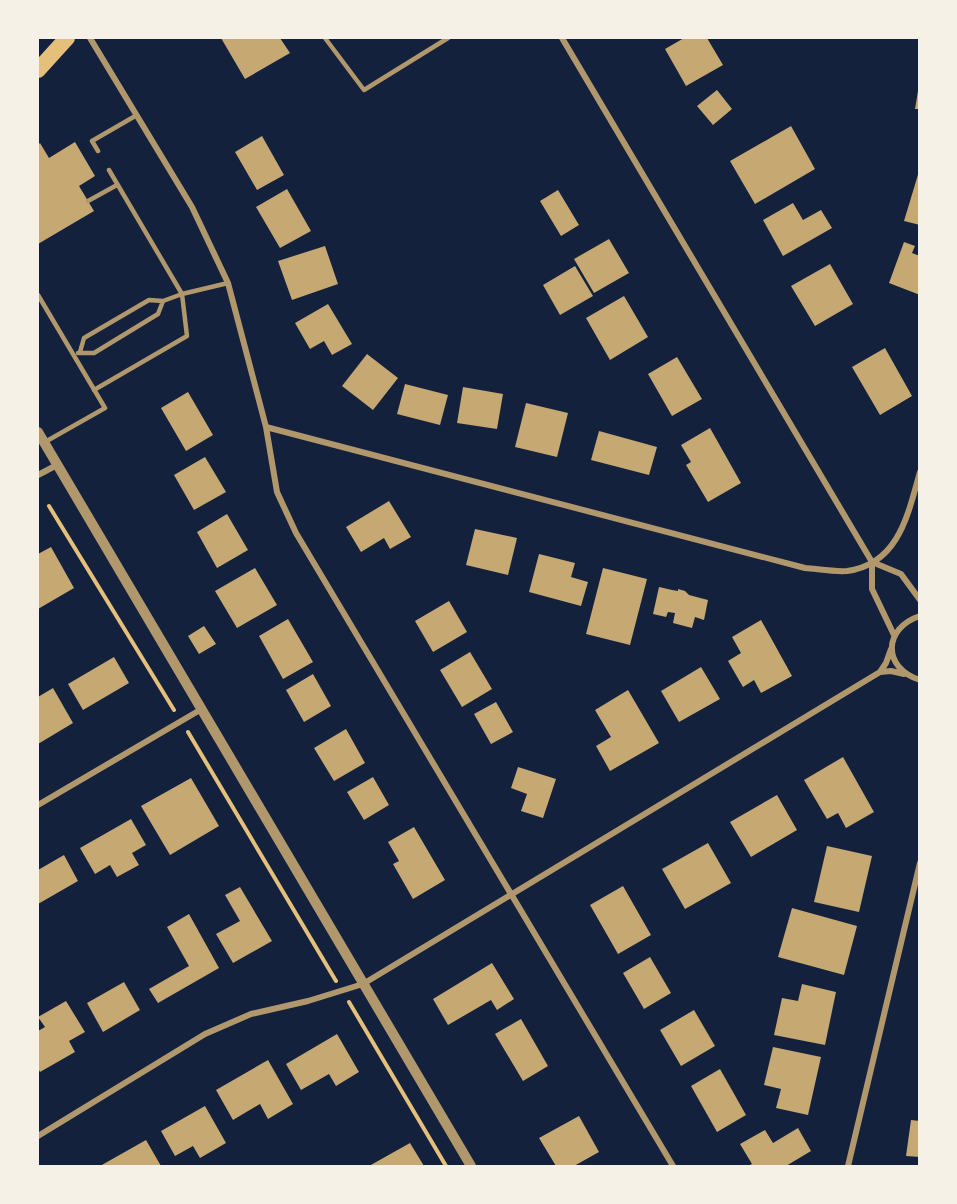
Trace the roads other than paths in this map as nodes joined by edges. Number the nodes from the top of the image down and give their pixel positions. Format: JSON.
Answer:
{"nodes":[{"id":1,"x":66,"y":38,"type":"edge"},
{"id":2,"x":90,"y":38,"type":"edge"},
{"id":3,"x":325,"y":38,"type":"edge"},
{"id":4,"x":448,"y":38,"type":"edge"},
{"id":5,"x":562,"y":38,"type":"edge"},
{"id":6,"x":38,"y":70,"type":"edge"},
{"id":7,"x":137,"y":115,"type":"junction"},
{"id":8,"x":98,"y":152,"type":"dead end"},
{"id":9,"x":109,"y":170,"type":"dead end"},
{"id":10,"x":117,"y":185,"type":"junction"},
{"id":11,"x":88,"y":201,"type":"dead end"},
{"id":12,"x":228,"y":283,"type":"junction"},
{"id":13,"x":182,"y":294,"type":"junction"},
{"id":14,"x":38,"y":295,"type":"edge"},
{"id":15,"x":163,"y":301,"type":"junction"},
{"id":16,"x":80,"y":352,"type":"junction"},
{"id":17,"x":74,"y":355,"type":"junction"},
{"id":18,"x":94,"y":390,"type":"junction"},
{"id":19,"x":266,"y":427,"type":"junction"},
{"id":20,"x":38,"y":432,"type":"edge"},
{"id":21,"x":44,"y":443,"type":"junction"},
{"id":22,"x":57,"y":465,"type":"junction"},
{"id":23,"x":920,"y":472,"type":"edge"},
{"id":24,"x":38,"y":475,"type":"edge"},
{"id":25,"x":872,"y":562,"type":"junction"},
{"id":26,"x":920,"y":600,"type":"edge"},
{"id":27,"x":920,"y":616,"type":"edge"},
{"id":28,"x":894,"y":634,"type":"junction"},
{"id":29,"x":891,"y":650,"type":"junction"},
{"id":30,"x":880,"y":672,"type":"junction"},
{"id":31,"x":904,"y":674,"type":"junction"},
{"id":32,"x":919,"y":680,"type":"edge"},
{"id":33,"x":200,"y":710,"type":"junction"},
{"id":34,"x":38,"y":805,"type":"edge"},
{"id":35,"x":920,"y":863,"type":"edge"},
{"id":36,"x":510,"y":893,"type":"junction"},
{"id":37,"x":363,"y":984,"type":"junction"},
{"id":38,"x":38,"y":1136,"type":"edge"},
{"id":39,"x":471,"y":1167,"type":"edge"},
{"id":40,"x":673,"y":1167,"type":"edge"},
{"id":41,"x":848,"y":1167,"type":"edge"}],
"edges":[{"from":1,"to":6,"type":"highway"},
{"from":2,"to":7,"type":"street"},
{"from":3,"to":4,"type":"lane"},
{"from":5,"to":25,"type":"street"},
{"from":7,"to":8,"type":"lane"},
{"from":7,"to":12,"type":"street"},
{"from":9,"to":10,"type":"lane"},
{"from":10,"to":11,"type":"lane"},
{"from":10,"to":13,"type":"lane"},
{"from":12,"to":13,"type":"lane"},
{"from":12,"to":19,"type":"street"},
{"from":13,"to":15,"type":"lane"},
{"from":13,"to":18,"type":"lane"},
{"from":14,"to":17,"type":"lane"},
{"from":15,"to":16,"type":"lane"},
{"from":15,"to":16,"type":"lane"},
{"from":16,"to":17,"type":"lane"},
{"from":17,"to":18,"type":"lane"},
{"from":18,"to":21,"type":"lane"},
{"from":19,"to":25,"type":"street"},
{"from":19,"to":36,"type":"street"},
{"from":20,"to":21,"type":"street"},
{"from":21,"to":22,"type":"street"},
{"from":22,"to":24,"type":"street"},
{"from":22,"to":33,"type":"street"},
{"from":23,"to":25,"type":"street"},
{"from":25,"to":26,"type":"street"},
{"from":25,"to":28,"type":"street"},
{"from":27,"to":28,"type":"street"},
{"from":28,"to":29,"type":"street"},
{"from":29,"to":30,"type":"street"},
{"from":29,"to":31,"type":"street"},
{"from":30,"to":31,"type":"street"},
{"from":30,"to":36,"type":"street"},
{"from":31,"to":32,"type":"street"},
{"from":33,"to":34,"type":"street"},
{"from":33,"to":37,"type":"street"},
{"from":35,"to":41,"type":"street"},
{"from":36,"to":37,"type":"street"},
{"from":36,"to":40,"type":"street"},
{"from":37,"to":38,"type":"street"},
{"from":37,"to":39,"type":"street"}]}
